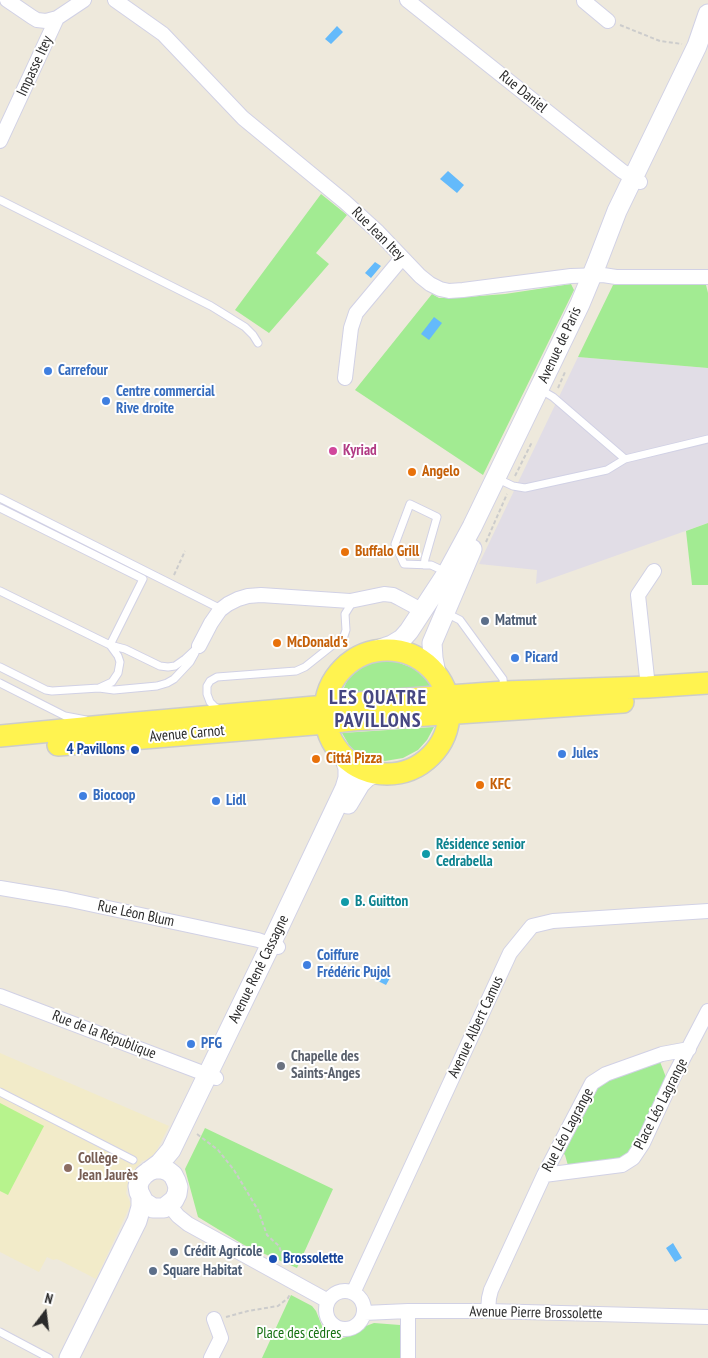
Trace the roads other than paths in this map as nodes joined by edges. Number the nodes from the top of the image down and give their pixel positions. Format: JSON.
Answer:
{"nodes":[{"id":1,"x":7,"y":0,"type":"edge"},
{"id":2,"x":84,"y":0,"type":"edge"},
{"id":3,"x":116,"y":0,"type":"edge"},
{"id":4,"x":407,"y":0,"type":"edge"},
{"id":5,"x":585,"y":0,"type":"edge"},
{"id":6,"x":708,"y":14,"type":"edge"},
{"id":7,"x":57,"y":18,"type":"junction"},
{"id":8,"x":608,"y":21,"type":"road end"},
{"id":9,"x":708,"y":40,"type":"edge"},
{"id":10,"x":0,"y":141,"type":"edge"},
{"id":11,"x":636,"y":180,"type":"junction"},
{"id":12,"x":0,"y":200,"type":"edge"},
{"id":13,"x":402,"y":258,"type":"junction"},
{"id":14,"x":597,"y":275,"type":"junction"},
{"id":15,"x":708,"y":277,"type":"edge"},
{"id":16,"x":258,"y":343,"type":"dead end"},
{"id":17,"x":345,"y":378,"type":"dead end"},
{"id":18,"x":543,"y":391,"type":"junction"},
{"id":19,"x":708,"y":439,"type":"edge"},
{"id":20,"x":625,"y":459,"type":"junction"},
{"id":21,"x":500,"y":480,"type":"junction"},
{"id":22,"x":0,"y":498,"type":"edge"},
{"id":23,"x":0,"y":508,"type":"edge"},
{"id":24,"x":424,"y":565,"type":"junction"},
{"id":25,"x":654,"y":570,"type":"dead end"},
{"id":26,"x":447,"y":573,"type":"junction"},
{"id":27,"x":0,"y":591,"type":"edge"},
{"id":28,"x":347,"y":608,"type":"junction"},
{"id":29,"x":220,"y":610,"type":"junction"},
{"id":30,"x":423,"y":611,"type":"junction"},
{"id":31,"x":446,"y":612,"type":"junction"},
{"id":32,"x":110,"y":646,"type":"junction"},
{"id":33,"x":199,"y":646,"type":"junction"},
{"id":34,"x":377,"y":650,"type":"junction"},
{"id":35,"x":0,"y":667,"type":"edge"},
{"id":36,"x":436,"y":673,"type":"junction"},
{"id":37,"x":708,"y":683,"type":"edge"},
{"id":38,"x":0,"y":684,"type":"edge"},
{"id":39,"x":648,"y":687,"type":"junction"},
{"id":40,"x":99,"y":688,"type":"junction"},
{"id":41,"x":504,"y":692,"type":"junction"},
{"id":42,"x":708,"y":696,"type":"edge"},
{"id":43,"x":448,"y":705,"type":"junction"},
{"id":44,"x":230,"y":714,"type":"junction"},
{"id":45,"x":325,"y":715,"type":"junction"},
{"id":46,"x":114,"y":725,"type":"junction"},
{"id":47,"x":10,"y":735,"type":"edge"},
{"id":48,"x":0,"y":749,"type":"edge"},
{"id":49,"x":344,"y":757,"type":"junction"},
{"id":50,"x":376,"y":773,"type":"junction"},
{"id":51,"x":0,"y":888,"type":"edge"},
{"id":52,"x":708,"y":911,"type":"edge"},
{"id":53,"x":275,"y":946,"type":"junction"},
{"id":54,"x":0,"y":996,"type":"edge"},
{"id":55,"x":708,"y":1011,"type":"edge"},
{"id":56,"x":689,"y":1048,"type":"junction"},
{"id":57,"x":212,"y":1076,"type":"junction"},
{"id":58,"x":0,"y":1092,"type":"edge"},
{"id":59,"x":133,"y":1160,"type":"dead end"},
{"id":60,"x":149,"y":1171,"type":"junction"},
{"id":61,"x":544,"y":1175,"type":"junction"},
{"id":62,"x":176,"y":1181,"type":"junction"},
{"id":63,"x":141,"y":1198,"type":"junction"},
{"id":64,"x":164,"y":1207,"type":"junction"},
{"id":65,"x":353,"y":1293,"type":"junction"},
{"id":66,"x":328,"y":1301,"type":"junction"},
{"id":67,"x":408,"y":1311,"type":"junction"},
{"id":68,"x":488,"y":1311,"type":"junction"},
{"id":69,"x":364,"y":1313,"type":"junction"},
{"id":70,"x":708,"y":1317,"type":"edge"},
{"id":71,"x":214,"y":1319,"type":"road end"},
{"id":72,"x":0,"y":1332,"type":"edge"},
{"id":73,"x":49,"y":1358,"type":"edge"},
{"id":74,"x":69,"y":1358,"type":"edge"},
{"id":75,"x":80,"y":1358,"type":"edge"},
{"id":76,"x":211,"y":1358,"type":"edge"},
{"id":77,"x":408,"y":1358,"type":"edge"}],
"edges":[{"from":1,"to":7,"type":"street"},
{"from":2,"to":7,"type":"street"},
{"from":3,"to":13,"type":"street","name":"Rue Jean Itey"},
{"from":4,"to":11,"type":"street","name":"Rue Daniel"},
{"from":5,"to":8,"type":"street"},
{"from":6,"to":11,"type":"main road","name":"Avenue de Paris"},
{"from":7,"to":10,"type":"street","name":"Impasse Itey"},
{"from":9,"to":11,"type":"main road","name":"Avenue de Paris"},
{"from":11,"to":14,"type":"main road","name":"Avenue de Paris"},
{"from":12,"to":16,"type":"lane"},
{"from":13,"to":14,"type":"street","name":"Rue Jean Itey"},
{"from":13,"to":17,"type":"street"},
{"from":14,"to":15,"type":"street","name":"Rue Jean Itey"},
{"from":14,"to":18,"type":"main road","name":"Avenue de Paris"},
{"from":18,"to":20,"type":"lane"},
{"from":18,"to":21,"type":"main road","name":"Avenue de Paris"},
{"from":19,"to":20,"type":"lane"},
{"from":20,"to":21,"type":"lane"},
{"from":21,"to":26,"type":"main road","name":"Avenue de Paris"},
{"from":21,"to":31,"type":"main road","name":"Avenue de Paris"},
{"from":22,"to":29,"type":"lane"},
{"from":23,"to":32,"type":"lane"},
{"from":24,"to":24,"type":"lane"},
{"from":24,"to":26,"type":"lane"},
{"from":25,"to":39,"type":"street"},
{"from":26,"to":30,"type":"main road","name":"Avenue de Paris"},
{"from":26,"to":31,"type":"lane"},
{"from":27,"to":32,"type":"lane"},
{"from":28,"to":29,"type":"street"},
{"from":28,"to":30,"type":"street"},
{"from":28,"to":44,"type":"lane"},
{"from":29,"to":33,"type":"street"},
{"from":30,"to":34,"type":"main road","name":"Avenue de Paris"},
{"from":31,"to":36,"type":"main road","name":"Avenue de Paris"},
{"from":31,"to":41,"type":"lane"},
{"from":32,"to":33,"type":"lane"},
{"from":32,"to":40,"type":"lane"},
{"from":33,"to":40,"type":"lane"},
{"from":34,"to":36,"type":"main road"},
{"from":34,"to":45,"type":"main road"},
{"from":35,"to":40,"type":"lane"},
{"from":36,"to":43,"type":"main road"},
{"from":37,"to":39,"type":"main road"},
{"from":38,"to":46,"type":"lane"},
{"from":39,"to":41,"type":"main road"},
{"from":41,"to":43,"type":"main road"},
{"from":42,"to":43,"type":"main road"},
{"from":43,"to":45,"type":"main road","name":"Avenue Carnot"},
{"from":43,"to":50,"type":"main road"},
{"from":44,"to":45,"type":"main road","name":"Avenue Carnot"},
{"from":44,"to":46,"type":"main road","name":"Avenue Carnot"},
{"from":45,"to":48,"type":"main road","name":"Avenue Carnot"},
{"from":45,"to":49,"type":"main road"},
{"from":46,"to":47,"type":"main road","name":"Avenue Carnot"},
{"from":49,"to":50,"type":"main road"},
{"from":49,"to":53,"type":"main road","name":"Avenue René Cassagne"},
{"from":50,"to":53,"type":"main road","name":"Avenue René Cassagne"},
{"from":51,"to":53,"type":"street","name":"Rue Léon Blum"},
{"from":52,"to":65,"type":"street","name":"Avenue Albert Camus"},
{"from":53,"to":57,"type":"main road","name":"Avenue René Cassagne"},
{"from":54,"to":57,"type":"street","name":"Rue de la République"},
{"from":55,"to":56,"type":"street"},
{"from":56,"to":61,"type":"street","name":"Rue Léo Lagrange"},
{"from":56,"to":61,"type":"street","name":"Place Léo Lagrange"},
{"from":57,"to":60,"type":"main road","name":"Avenue René Cassagne"},
{"from":57,"to":62,"type":"main road","name":"Avenue René Cassagne"},
{"from":58,"to":59,"type":"lane"},
{"from":60,"to":62,"type":"main road"},
{"from":60,"to":63,"type":"main road","name":"Avenue René Cassagne"},
{"from":61,"to":68,"type":"street","name":"Rue Léo Lagrange"},
{"from":62,"to":64,"type":"main road","name":"Avenue René Cassagne"},
{"from":63,"to":64,"type":"main road"},
{"from":63,"to":74,"type":"main road","name":"Avenue René Cassagne"},
{"from":64,"to":66,"type":"street"},
{"from":64,"to":75,"type":"main road","name":"Avenue René Cassagne"},
{"from":65,"to":66,"type":"street"},
{"from":65,"to":69,"type":"street"},
{"from":66,"to":69,"type":"street"},
{"from":67,"to":68,"type":"street","name":"Avenue Pierre Brossolette"},
{"from":67,"to":69,"type":"street","name":"Avenue Pierre Brossolette"},
{"from":67,"to":77,"type":"street"},
{"from":68,"to":70,"type":"street","name":"Avenue Pierre Brossolette"},
{"from":71,"to":76,"type":"street"},
{"from":72,"to":73,"type":"lane"}]}
